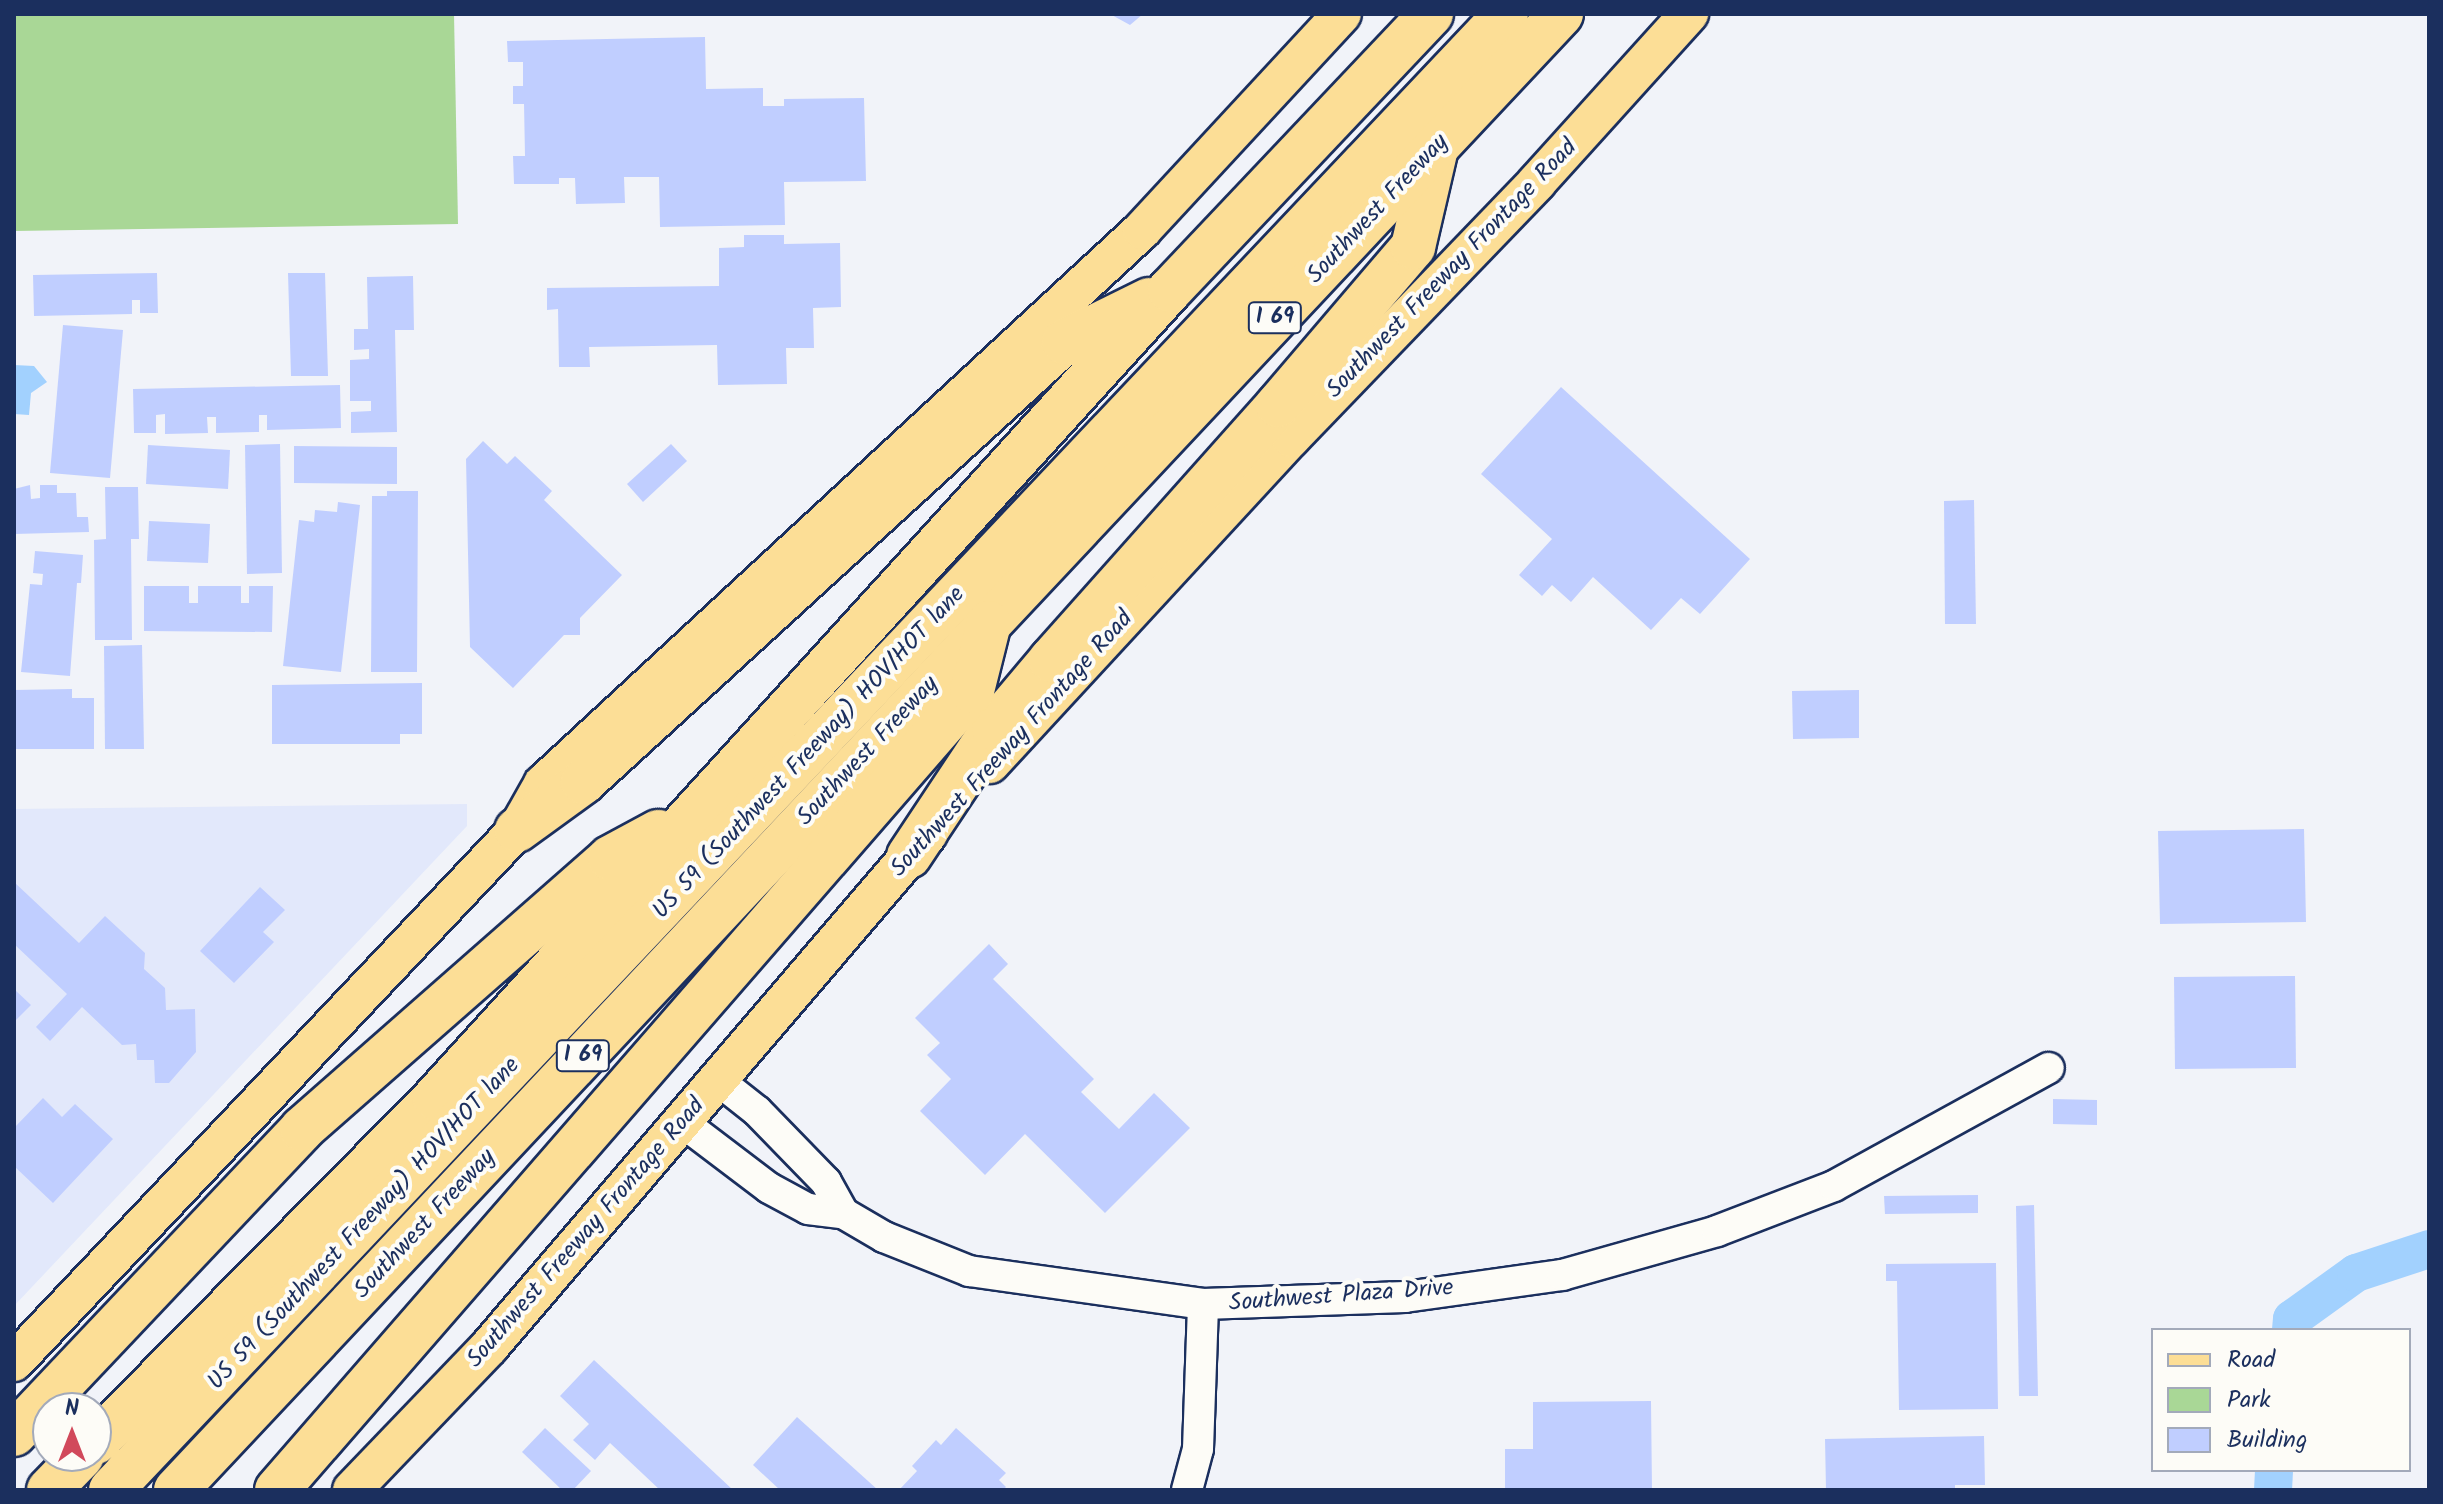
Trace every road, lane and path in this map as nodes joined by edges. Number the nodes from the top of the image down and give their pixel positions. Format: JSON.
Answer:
{"nodes":[{"id":1,"x":1342,"y":14,"type":"edge"},
{"id":2,"x":1431,"y":14,"type":"edge"},
{"id":3,"x":1506,"y":14,"type":"edge"},
{"id":4,"x":1561,"y":14,"type":"edge"},
{"id":5,"x":1689,"y":14,"type":"edge"},
{"id":6,"x":1437,"y":147,"type":"junction"},
{"id":7,"x":1170,"y":290,"type":"junction"},
{"id":8,"x":989,"y":622,"type":"junction"},
{"id":9,"x":689,"y":816,"type":"junction"},
{"id":10,"x":517,"y":830,"type":"junction"},
{"id":11,"x":909,"y":856,"type":"junction"},
{"id":12,"x":2049,"y":1068,"type":"dead end"},
{"id":13,"x":719,"y":1081,"type":"junction"},
{"id":14,"x":682,"y":1122,"type":"junction"},
{"id":15,"x":843,"y":1213,"type":"junction"},
{"id":16,"x":1203,"y":1304,"type":"junction"},
{"id":17,"x":14,"y":1362,"type":"edge"},
{"id":18,"x":112,"y":1426,"type":"edge"},
{"id":19,"x":14,"y":1434,"type":"edge"},
{"id":20,"x":66,"y":1472,"type":"edge"},
{"id":21,"x":292,"y":1476,"type":"edge"},
{"id":22,"x":49,"y":1490,"type":"edge"},
{"id":23,"x":111,"y":1490,"type":"edge"},
{"id":24,"x":176,"y":1490,"type":"edge"},
{"id":25,"x":352,"y":1490,"type":"edge"},
{"id":26,"x":1187,"y":1490,"type":"edge"}],
"edges":[{"from":1,"to":10,"type":"main road"},
{"from":2,"to":7,"type":"highway"},
{"from":3,"to":23,"type":"highway","name":"US 59 (Southwest Freeway) HOV/HOT lane"},
{"from":4,"to":6,"type":"highway","name":"Southwest Freeway","number":"I 69"},
{"from":5,"to":11,"type":"main road","name":"Southwest Freeway Frontage Road"},
{"from":6,"to":8,"type":"highway","name":"Southwest Freeway","number":"I 69"},
{"from":6,"to":11,"type":"highway"},
{"from":7,"to":9,"type":"highway"},
{"from":7,"to":10,"type":"highway"},
{"from":8,"to":21,"type":"highway"},
{"from":8,"to":24,"type":"highway","name":"Southwest Freeway","number":"I 69"},
{"from":9,"to":18,"type":"highway"},
{"from":9,"to":19,"type":"highway"},
{"from":10,"to":17,"type":"main road"},
{"from":11,"to":13,"type":"main road","name":"Southwest Freeway Frontage Road"},
{"from":12,"to":16,"type":"street","name":"Southwest Plaza Drive"},
{"from":13,"to":14,"type":"main road","name":"Southwest Freeway Frontage Road"},
{"from":13,"to":15,"type":"street","name":"Southwest Plaza Drive"},
{"from":14,"to":15,"type":"street","name":"Southwest Plaza Drive"},
{"from":14,"to":25,"type":"main road","name":"Southwest Freeway Frontage Road"},
{"from":15,"to":16,"type":"street","name":"Southwest Plaza Drive"},
{"from":16,"to":26,"type":"street"},
{"from":20,"to":22,"type":"highway"}]}
